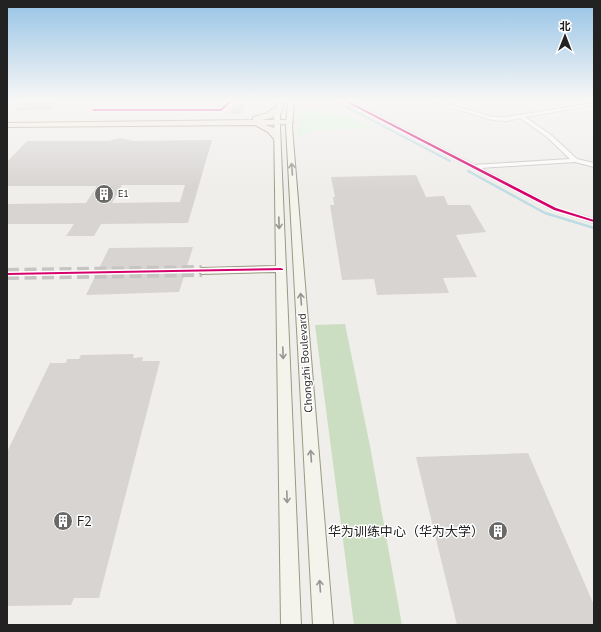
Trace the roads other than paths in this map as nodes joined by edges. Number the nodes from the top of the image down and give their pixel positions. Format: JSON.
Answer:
{"nodes":[{"id":1,"x":269,"y":129,"type":"edge"},
{"id":2,"x":278,"y":129,"type":"edge"},
{"id":3,"x":282,"y":129,"type":"edge"},
{"id":4,"x":401,"y":129,"type":"edge"},
{"id":5,"x":539,"y":129,"type":"edge"},
{"id":6,"x":277,"y":137,"type":"junction"},
{"id":7,"x":575,"y":160,"type":"junction"},
{"id":8,"x":594,"y":165,"type":"edge"},
{"id":9,"x":471,"y":167,"type":"junction"},
{"id":10,"x":594,"y":221,"type":"edge"},
{"id":11,"x":281,"y":269,"type":"junction"},
{"id":12,"x":202,"y":271,"type":"tunnel mouth"},
{"id":13,"x":291,"y":625,"type":"edge"},
{"id":14,"x":323,"y":625,"type":"edge"}],
"edges":[{"from":1,"to":6,"type":"main road"},
{"from":2,"to":6,"type":"main road","name":"Chongzhi Boulevard"},
{"from":14,"to":3,"type":"main road","name":"Chongzhi Boulevard","one_way":true},
{"from":4,"to":9,"type":"street"},
{"from":5,"to":7,"type":"street"},
{"from":6,"to":11,"type":"main road","name":"Chongzhi Boulevard","one_way":true},
{"from":7,"to":8,"type":"street"},
{"from":7,"to":9,"type":"street"},
{"from":9,"to":10,"type":"street"},
{"from":11,"to":12,"type":"main road"},
{"from":11,"to":13,"type":"main road","name":"Chongzhi Boulevard","one_way":true}]}
